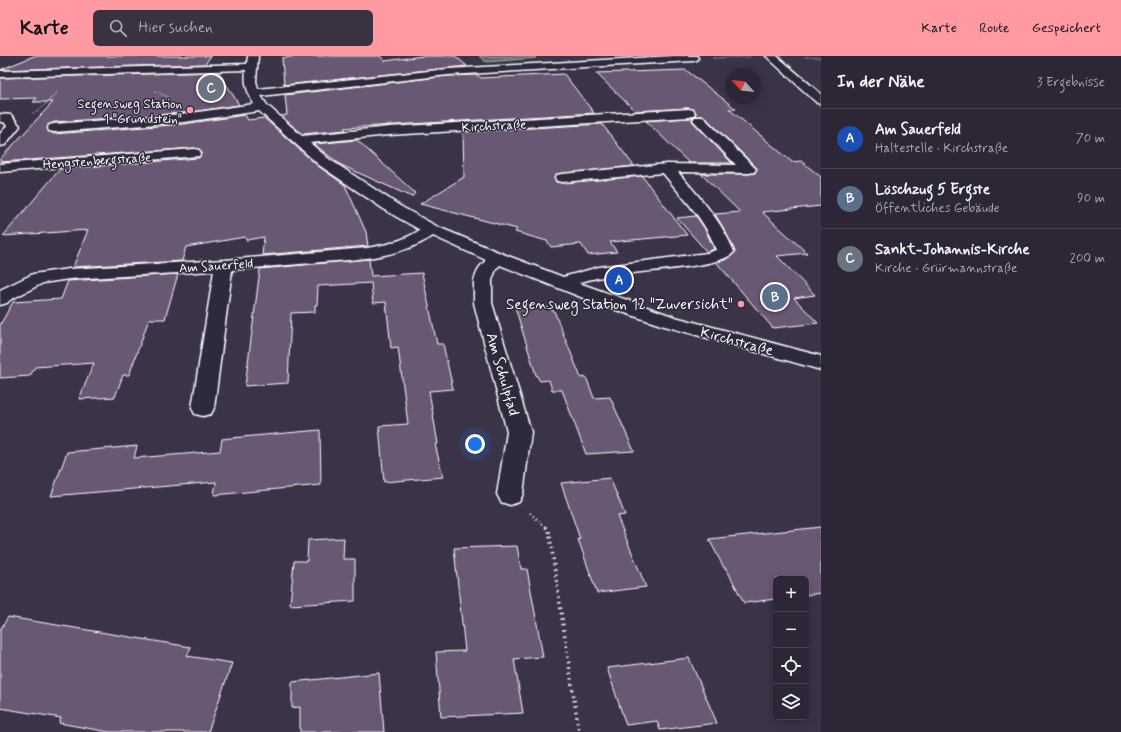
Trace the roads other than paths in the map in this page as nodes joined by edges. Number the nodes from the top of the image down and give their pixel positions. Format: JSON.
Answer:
{"nodes":[{"id":1,"x":554,"y":56,"type":"edge"},
{"id":2,"x":771,"y":56,"type":"edge"},
{"id":3,"x":693,"y":58,"type":"road end"},
{"id":4,"x":82,"y":60,"type":"dead end"},
{"id":5,"x":252,"y":62,"type":"edge"},
{"id":6,"x":563,"y":65,"type":"junction"},
{"id":7,"x":79,"y":71,"type":"junction"},
{"id":8,"x":0,"y":74,"type":"edge"},
{"id":9,"x":254,"y":93,"type":"junction"},
{"id":10,"x":821,"y":100,"type":"edge"},
{"id":11,"x":262,"y":107,"type":"junction"},
{"id":12,"x":4,"y":118,"type":"edge"},
{"id":13,"x":54,"y":128,"type":"dead end"},
{"id":14,"x":299,"y":140,"type":"junction"},
{"id":15,"x":0,"y":142,"type":"edge"},
{"id":16,"x":194,"y":153,"type":"dead end"},
{"id":17,"x":0,"y":168,"type":"edge"},
{"id":18,"x":667,"y":168,"type":"junction"},
{"id":19,"x":562,"y":178,"type":"dead end"},
{"id":20,"x":432,"y":230,"type":"junction"},
{"id":21,"x":497,"y":258,"type":"junction"},
{"id":22,"x":224,"y":265,"type":"junction"},
{"id":23,"x":564,"y":284,"type":"junction"},
{"id":24,"x":0,"y":299,"type":"edge"},
{"id":25,"x":821,"y":363,"type":"edge"},
{"id":26,"x":203,"y":408,"type":"dead end"},
{"id":27,"x":510,"y":494,"type":"road end"}],
"edges":[{"from":1,"to":6,"type":"street"},
{"from":2,"to":10,"type":"street"},
{"from":3,"to":6,"type":"street"},
{"from":4,"to":7,"type":"street"},
{"from":5,"to":7,"type":"street"},
{"from":5,"to":9,"type":"street","name":"Kirchstraße"},
{"from":6,"to":9,"type":"street"},
{"from":7,"to":8,"type":"street"},
{"from":9,"to":11,"type":"street","name":"Kirchstraße"},
{"from":11,"to":13,"type":"street"},
{"from":11,"to":14,"type":"street","name":"Kirchstraße"},
{"from":12,"to":15,"type":"street"},
{"from":14,"to":18,"type":"street","name":"Kirchstraße"},
{"from":14,"to":20,"type":"street","name":"Kirchstraße"},
{"from":16,"to":17,"type":"street","name":"Hengstenbergstraße"},
{"from":18,"to":19,"type":"street","name":"Kirchstraße"},
{"from":18,"to":23,"type":"street"},
{"from":20,"to":21,"type":"street","name":"Kirchstraße"},
{"from":20,"to":22,"type":"street","name":"Am Sauerfeld"},
{"from":21,"to":23,"type":"street","name":"Kirchstraße"},
{"from":21,"to":27,"type":"street","name":"Am Schulpfad"},
{"from":22,"to":24,"type":"street","name":"Am Sauerfeld"},
{"from":22,"to":26,"type":"street"},
{"from":23,"to":25,"type":"street","name":"Kirchstraße"}]}
